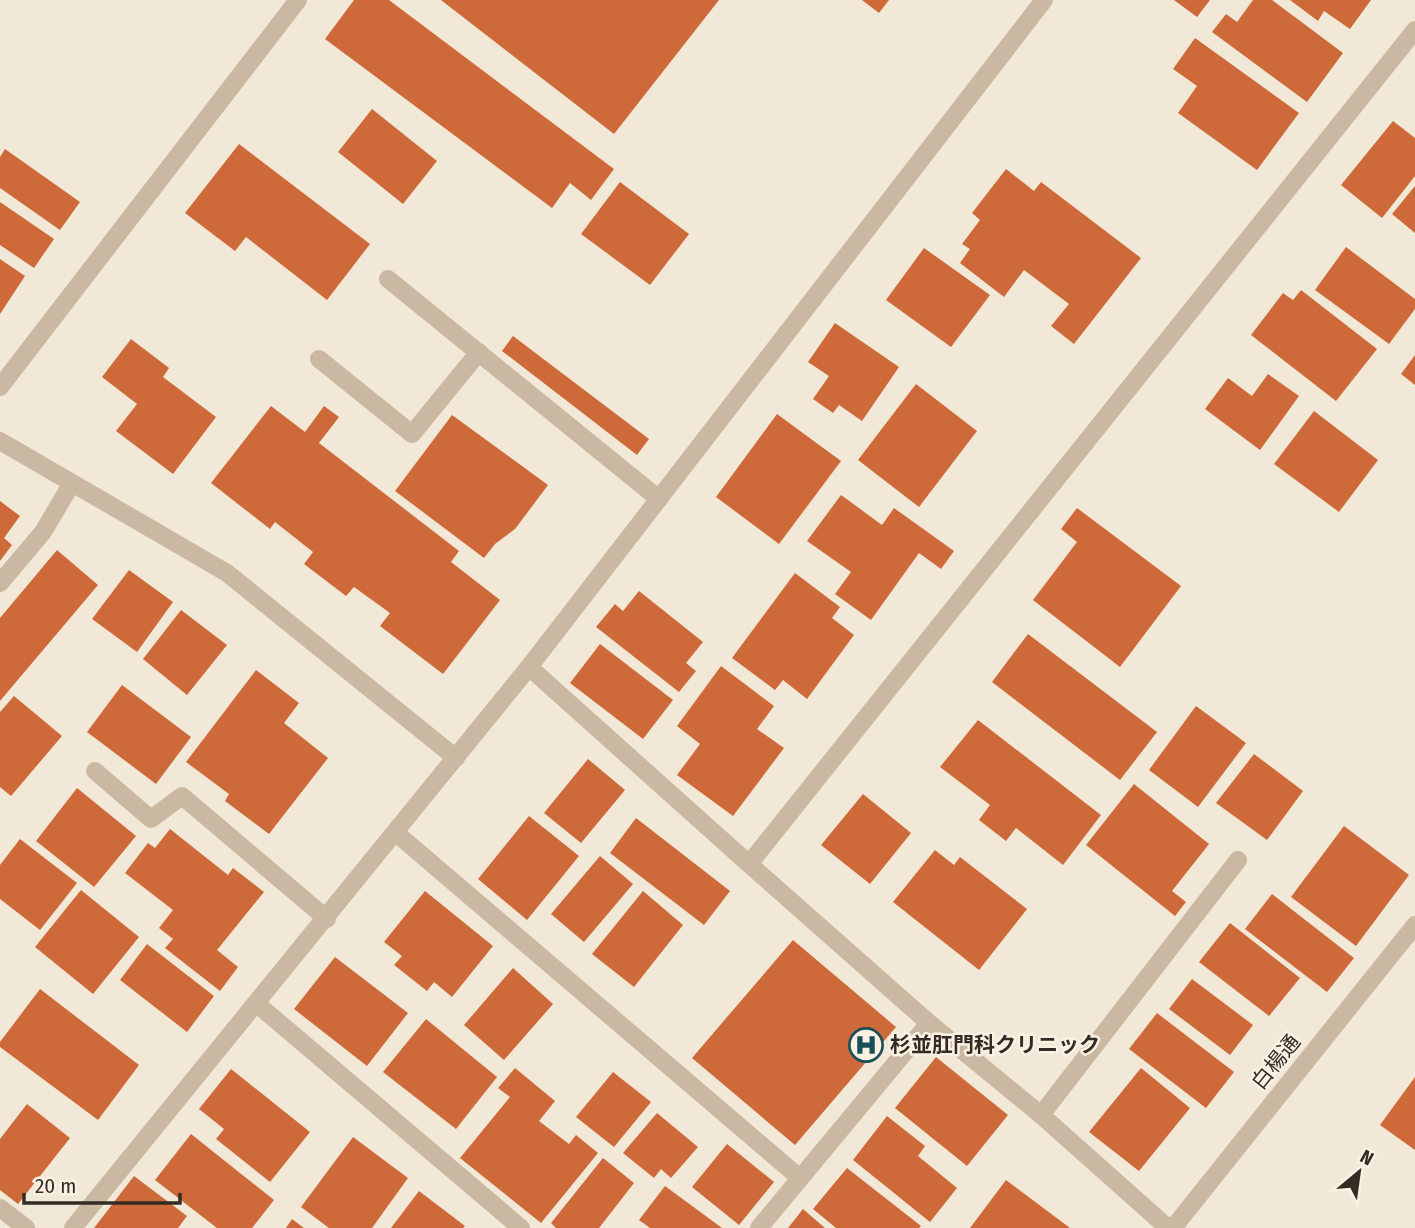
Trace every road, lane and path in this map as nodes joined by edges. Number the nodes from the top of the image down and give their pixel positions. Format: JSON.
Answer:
{"nodes":[{"id":1,"x":298,"y":0,"type":"edge"},
{"id":2,"x":1044,"y":0,"type":"edge"},
{"id":3,"x":1415,"y":30,"type":"edge"},
{"id":4,"x":388,"y":279,"type":"dead end"},
{"id":5,"x":479,"y":352,"type":"junction"},
{"id":6,"x":319,"y":359,"type":"dead end"},
{"id":7,"x":0,"y":387,"type":"edge"},
{"id":8,"x":0,"y":441,"type":"edge"},
{"id":9,"x":72,"y":483,"type":"junction"},
{"id":10,"x":659,"y":499,"type":"junction"},
{"id":11,"x":0,"y":583,"type":"edge"},
{"id":12,"x":529,"y":667,"type":"junction"},
{"id":13,"x":456,"y":758,"type":"junction"},
{"id":14,"x":95,"y":771,"type":"dead end"},
{"id":15,"x":396,"y":833,"type":"junction"},
{"id":16,"x":1238,"y":860,"type":"dead end"},
{"id":17,"x":748,"y":864,"type":"junction"},
{"id":18,"x":327,"y":919,"type":"junction"},
{"id":19,"x":1415,"y":925,"type":"edge"},
{"id":20,"x":257,"y":1004,"type":"junction"},
{"id":21,"x":929,"y":1023,"type":"junction"},
{"id":22,"x":1041,"y":1115,"type":"junction"},
{"id":23,"x":800,"y":1178,"type":"junction"},
{"id":24,"x":0,"y":1208,"type":"edge"},
{"id":25,"x":26,"y":1228,"type":"edge"},
{"id":26,"x":73,"y":1228,"type":"edge"},
{"id":27,"x":521,"y":1228,"type":"edge"},
{"id":28,"x":759,"y":1228,"type":"edge"},
{"id":29,"x":1168,"y":1228,"type":"edge"},
{"id":30,"x":1174,"y":1228,"type":"edge"}],
"edges":[{"from":1,"to":7,"type":"street"},
{"from":2,"to":10,"type":"street"},
{"from":3,"to":17,"type":"street"},
{"from":4,"to":5,"type":"street"},
{"from":5,"to":6,"type":"street"},
{"from":5,"to":10,"type":"street"},
{"from":8,"to":9,"type":"street"},
{"from":9,"to":11,"type":"street"},
{"from":9,"to":13,"type":"street"},
{"from":10,"to":12,"type":"street"},
{"from":12,"to":13,"type":"street"},
{"from":12,"to":17,"type":"street"},
{"from":13,"to":15,"type":"street"},
{"from":14,"to":18,"type":"street"},
{"from":15,"to":18,"type":"street"},
{"from":15,"to":23,"type":"street"},
{"from":16,"to":22,"type":"street"},
{"from":17,"to":21,"type":"street"},
{"from":18,"to":20,"type":"street"},
{"from":19,"to":30,"type":"street","name":"白楊通"},
{"from":20,"to":26,"type":"street"},
{"from":20,"to":27,"type":"street"},
{"from":21,"to":22,"type":"street"},
{"from":21,"to":23,"type":"street"},
{"from":22,"to":29,"type":"street"},
{"from":23,"to":28,"type":"street"},
{"from":24,"to":25,"type":"street"}]}
